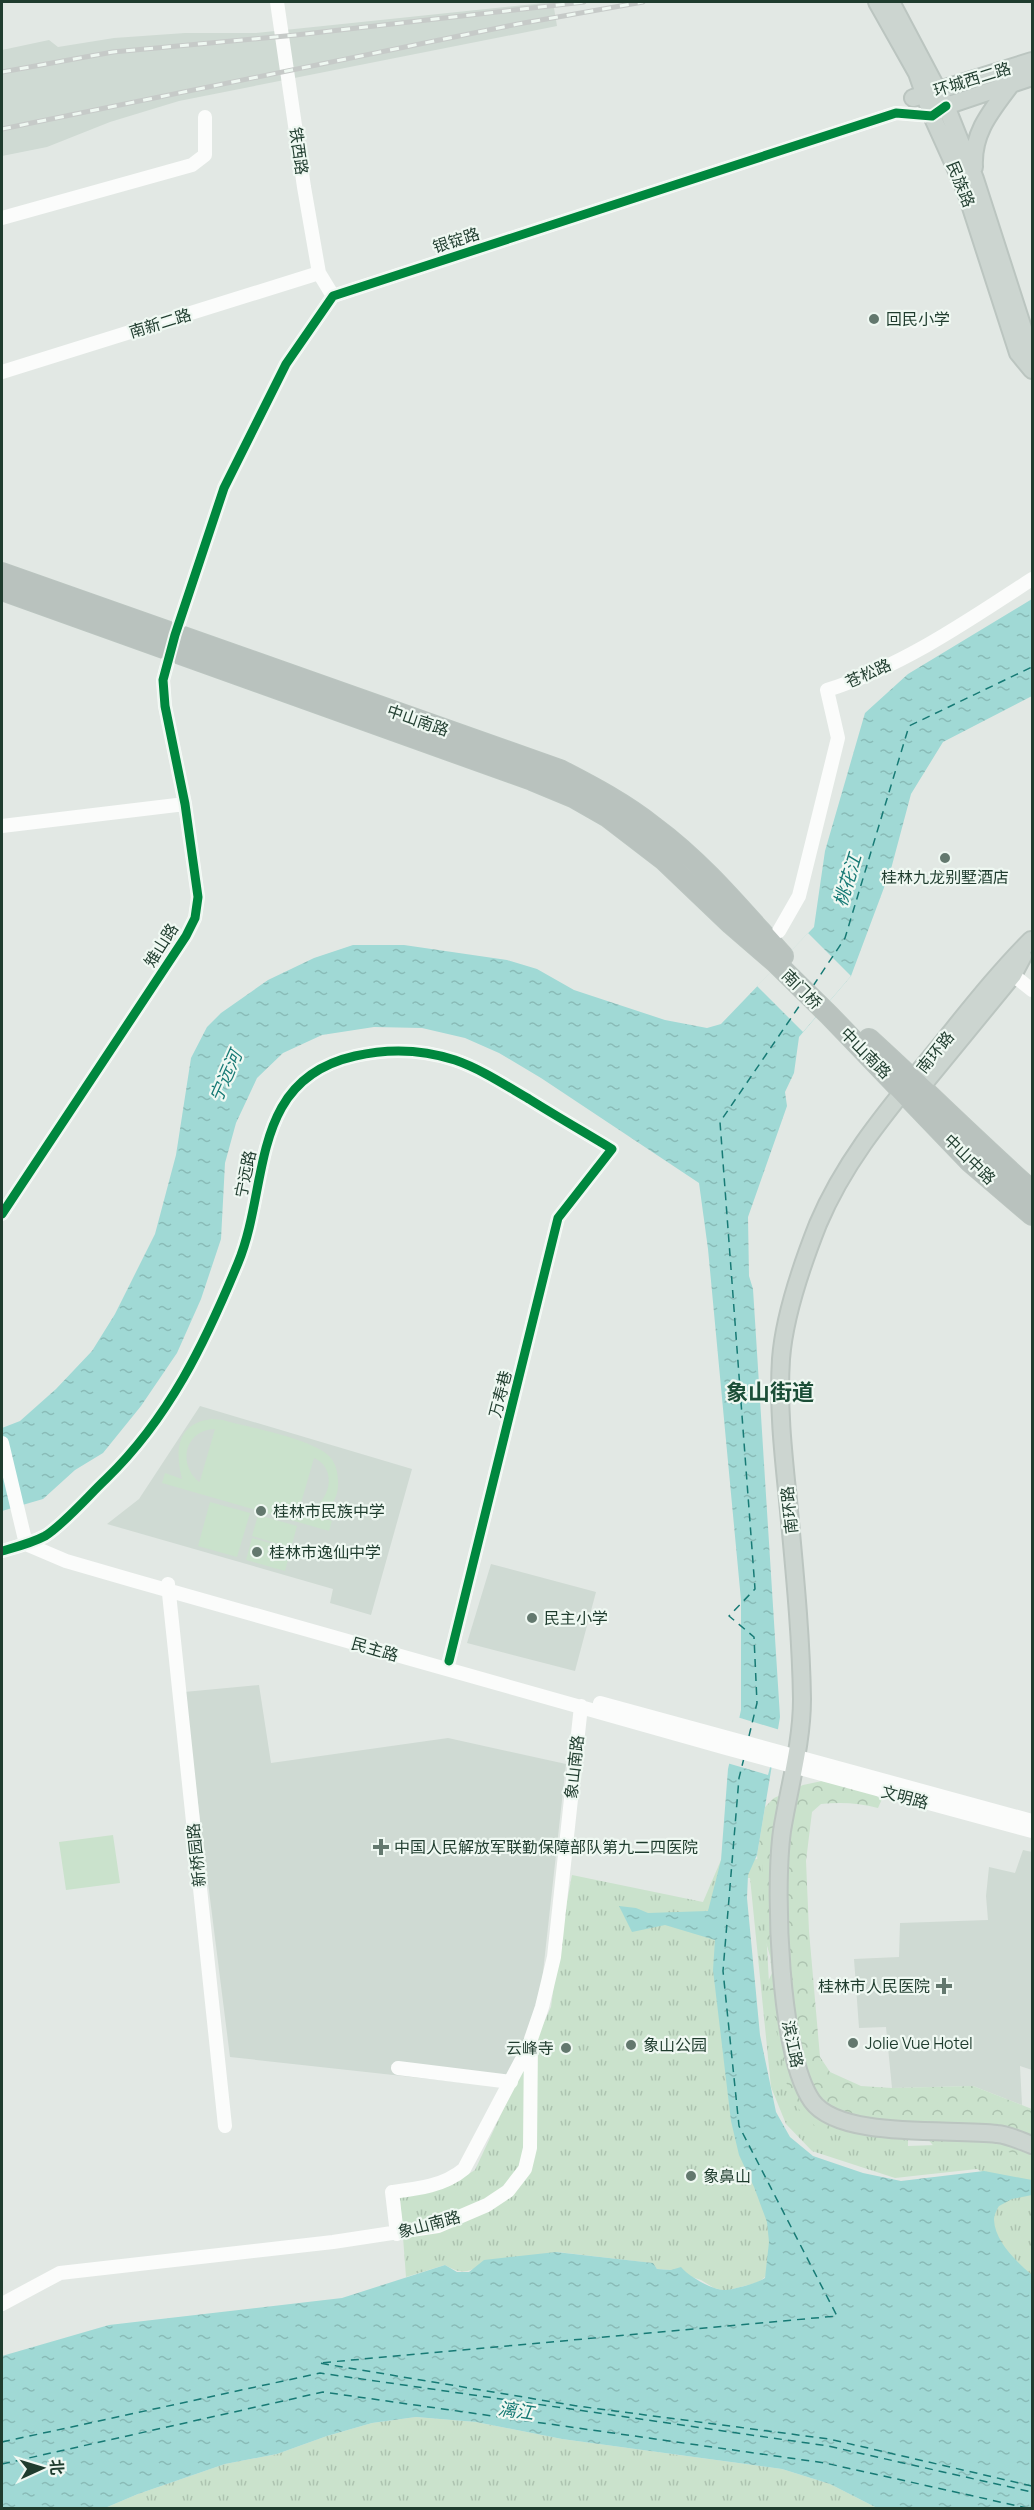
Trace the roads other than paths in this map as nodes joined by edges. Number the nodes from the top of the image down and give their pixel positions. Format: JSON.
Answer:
{"nodes":[{"id":1,"x":277,"y":2,"type":"edge"},
{"id":2,"x":877,"y":2,"type":"edge"},
{"id":3,"x":891,"y":2,"type":"edge"},
{"id":4,"x":1032,"y":61,"type":"edge"},
{"id":5,"x":922,"y":71,"type":"junction"},
{"id":6,"x":1032,"y":77,"type":"edge"},
{"id":7,"x":1012,"y":83,"type":"junction"},
{"id":8,"x":925,"y":93,"type":"junction"},
{"id":9,"x":946,"y":106,"type":"junction"},
{"id":10,"x":896,"y":113,"type":"junction"},
{"id":11,"x":932,"y":116,"type":"junction"},
{"id":12,"x":205,"y":117,"type":"dead end"},
{"id":13,"x":975,"y":179,"type":"junction"},
{"id":14,"x":2,"y":218,"type":"edge"},
{"id":15,"x":320,"y":273,"type":"junction"},
{"id":16,"x":333,"y":296,"type":"junction"},
{"id":17,"x":1032,"y":368,"type":"edge"},
{"id":18,"x":2,"y":372,"type":"edge"},
{"id":19,"x":2,"y":573,"type":"edge"},
{"id":20,"x":1032,"y":579,"type":"edge"},
{"id":21,"x":2,"y":590,"type":"edge"},
{"id":22,"x":172,"y":643,"type":"junction"},
{"id":23,"x":185,"y":804,"type":"junction"},
{"id":24,"x":2,"y":825,"type":"edge"},
{"id":25,"x":779,"y":931,"type":"dead end"},
{"id":26,"x":1032,"y":939,"type":"edge"},
{"id":27,"x":779,"y":958,"type":"joint"},
{"id":28,"x":1013,"y":975,"type":"junction"},
{"id":29,"x":1032,"y":990,"type":"edge"},
{"id":30,"x":833,"y":1012,"type":"joint"},
{"id":31,"x":913,"y":1088,"type":"junction"},
{"id":32,"x":612,"y":1149,"type":"joint"},
{"id":33,"x":1032,"y":1191,"type":"edge"},
{"id":34,"x":2,"y":1214,"type":"edge"},
{"id":35,"x":1032,"y":1215,"type":"edge"},
{"id":36,"x":2,"y":1443,"type":"edge"},
{"id":37,"x":26,"y":1544,"type":"junction"},
{"id":38,"x":2,"y":1551,"type":"edge"},
{"id":39,"x":168,"y":1587,"type":"junction"},
{"id":40,"x":449,"y":1661,"type":"junction"},
{"id":41,"x":581,"y":1706,"type":"junction"},
{"id":42,"x":727,"y":1743,"type":"junction"},
{"id":43,"x":796,"y":1762,"type":"junction"},
{"id":44,"x":1032,"y":1821,"type":"edge"},
{"id":45,"x":1032,"y":1831,"type":"edge"},
{"id":46,"x":531,"y":2039,"type":"junction"},
{"id":47,"x":398,"y":2068,"type":"dead end"},
{"id":48,"x":511,"y":2082,"type":"junction"},
{"id":49,"x":225,"y":2126,"type":"dead end"},
{"id":50,"x":1032,"y":2145,"type":"edge"},
{"id":51,"x":396,"y":2234,"type":"junction"},
{"id":52,"x":2,"y":2304,"type":"edge"}],
"edges":[{"from":1,"to":15,"type":"street","name":"铁西路"},
{"from":2,"to":5,"type":"main road","name":"民族路"},
{"from":3,"to":5,"type":"main road","name":"民族路"},
{"from":4,"to":8,"type":"main road","name":"环城西二路"},
{"from":5,"to":8,"type":"main road","name":"民族路"},
{"from":6,"to":7,"type":"main road","name":"环城西二路"},
{"from":7,"to":9,"type":"main road","name":"环城西二路"},
{"from":7,"to":13,"type":"main road"},
{"from":8,"to":9,"type":"main road","name":"民族路"},
{"from":8,"to":10,"type":"street"},
{"from":8,"to":11,"type":"main road","name":"民族路"},
{"from":9,"to":11,"type":"street"},
{"from":9,"to":13,"type":"main road","name":"民族路"},
{"from":10,"to":11,"type":"street","name":"银锭路"},
{"from":10,"to":16,"type":"street","name":"银锭路"},
{"from":11,"to":17,"type":"main road","name":"民族路"},
{"from":12,"to":14,"type":"street"},
{"from":13,"to":17,"type":"main road","name":"民族路"},
{"from":15,"to":16,"type":"street","name":"铁西路"},
{"from":15,"to":18,"type":"street","name":"南新二路"},
{"from":16,"to":22,"type":"street"},
{"from":19,"to":22,"type":"highway","name":"中山南路"},
{"from":20,"to":25,"type":"street","name":"苍松路"},
{"from":21,"to":22,"type":"highway","name":"中山南路"},
{"from":22,"to":23,"type":"street","name":"雉山路"},
{"from":22,"to":27,"type":"highway","name":"中山南路"},
{"from":23,"to":24,"type":"street"},
{"from":23,"to":34,"type":"street","name":"雉山路"},
{"from":26,"to":28,"type":"main road","name":"南环路"},
{"from":26,"to":31,"type":"main road","name":"南环路"},
{"from":27,"to":30,"type":"highway","name":"南门桥"},
{"from":28,"to":29,"type":"street"},
{"from":28,"to":31,"type":"main road","name":"南环路"},
{"from":30,"to":31,"type":"highway","name":"中山南路"},
{"from":31,"to":33,"type":"highway","name":"中山中路"},
{"from":31,"to":35,"type":"highway","name":"中山中路"},
{"from":31,"to":43,"type":"main road","name":"南环路"},
{"from":32,"to":37,"type":"street","name":"宁远路"},
{"from":32,"to":40,"type":"street","name":"万寿巷"},
{"from":36,"to":37,"type":"street"},
{"from":37,"to":38,"type":"street"},
{"from":37,"to":39,"type":"street","name":"民主路"},
{"from":39,"to":40,"type":"street","name":"民主路"},
{"from":39,"to":41,"type":"street","name":"民主路"},
{"from":39,"to":49,"type":"street","name":"新桥园路"},
{"from":40,"to":42,"type":"street","name":"民主路"},
{"from":41,"to":42,"type":"street","name":"民主路"},
{"from":41,"to":46,"type":"street","name":"象山南路"},
{"from":42,"to":43,"type":"street","name":"文明路"},
{"from":43,"to":44,"type":"street","name":"文明路"},
{"from":43,"to":45,"type":"street","name":"文明路"},
{"from":43,"to":50,"type":"main road","name":"滨江路"},
{"from":46,"to":48,"type":"street"},
{"from":46,"to":51,"type":"street","name":"象山南路"},
{"from":47,"to":48,"type":"street"},
{"from":48,"to":51,"type":"street"},
{"from":51,"to":52,"type":"street","name":"象山南路"}]}
